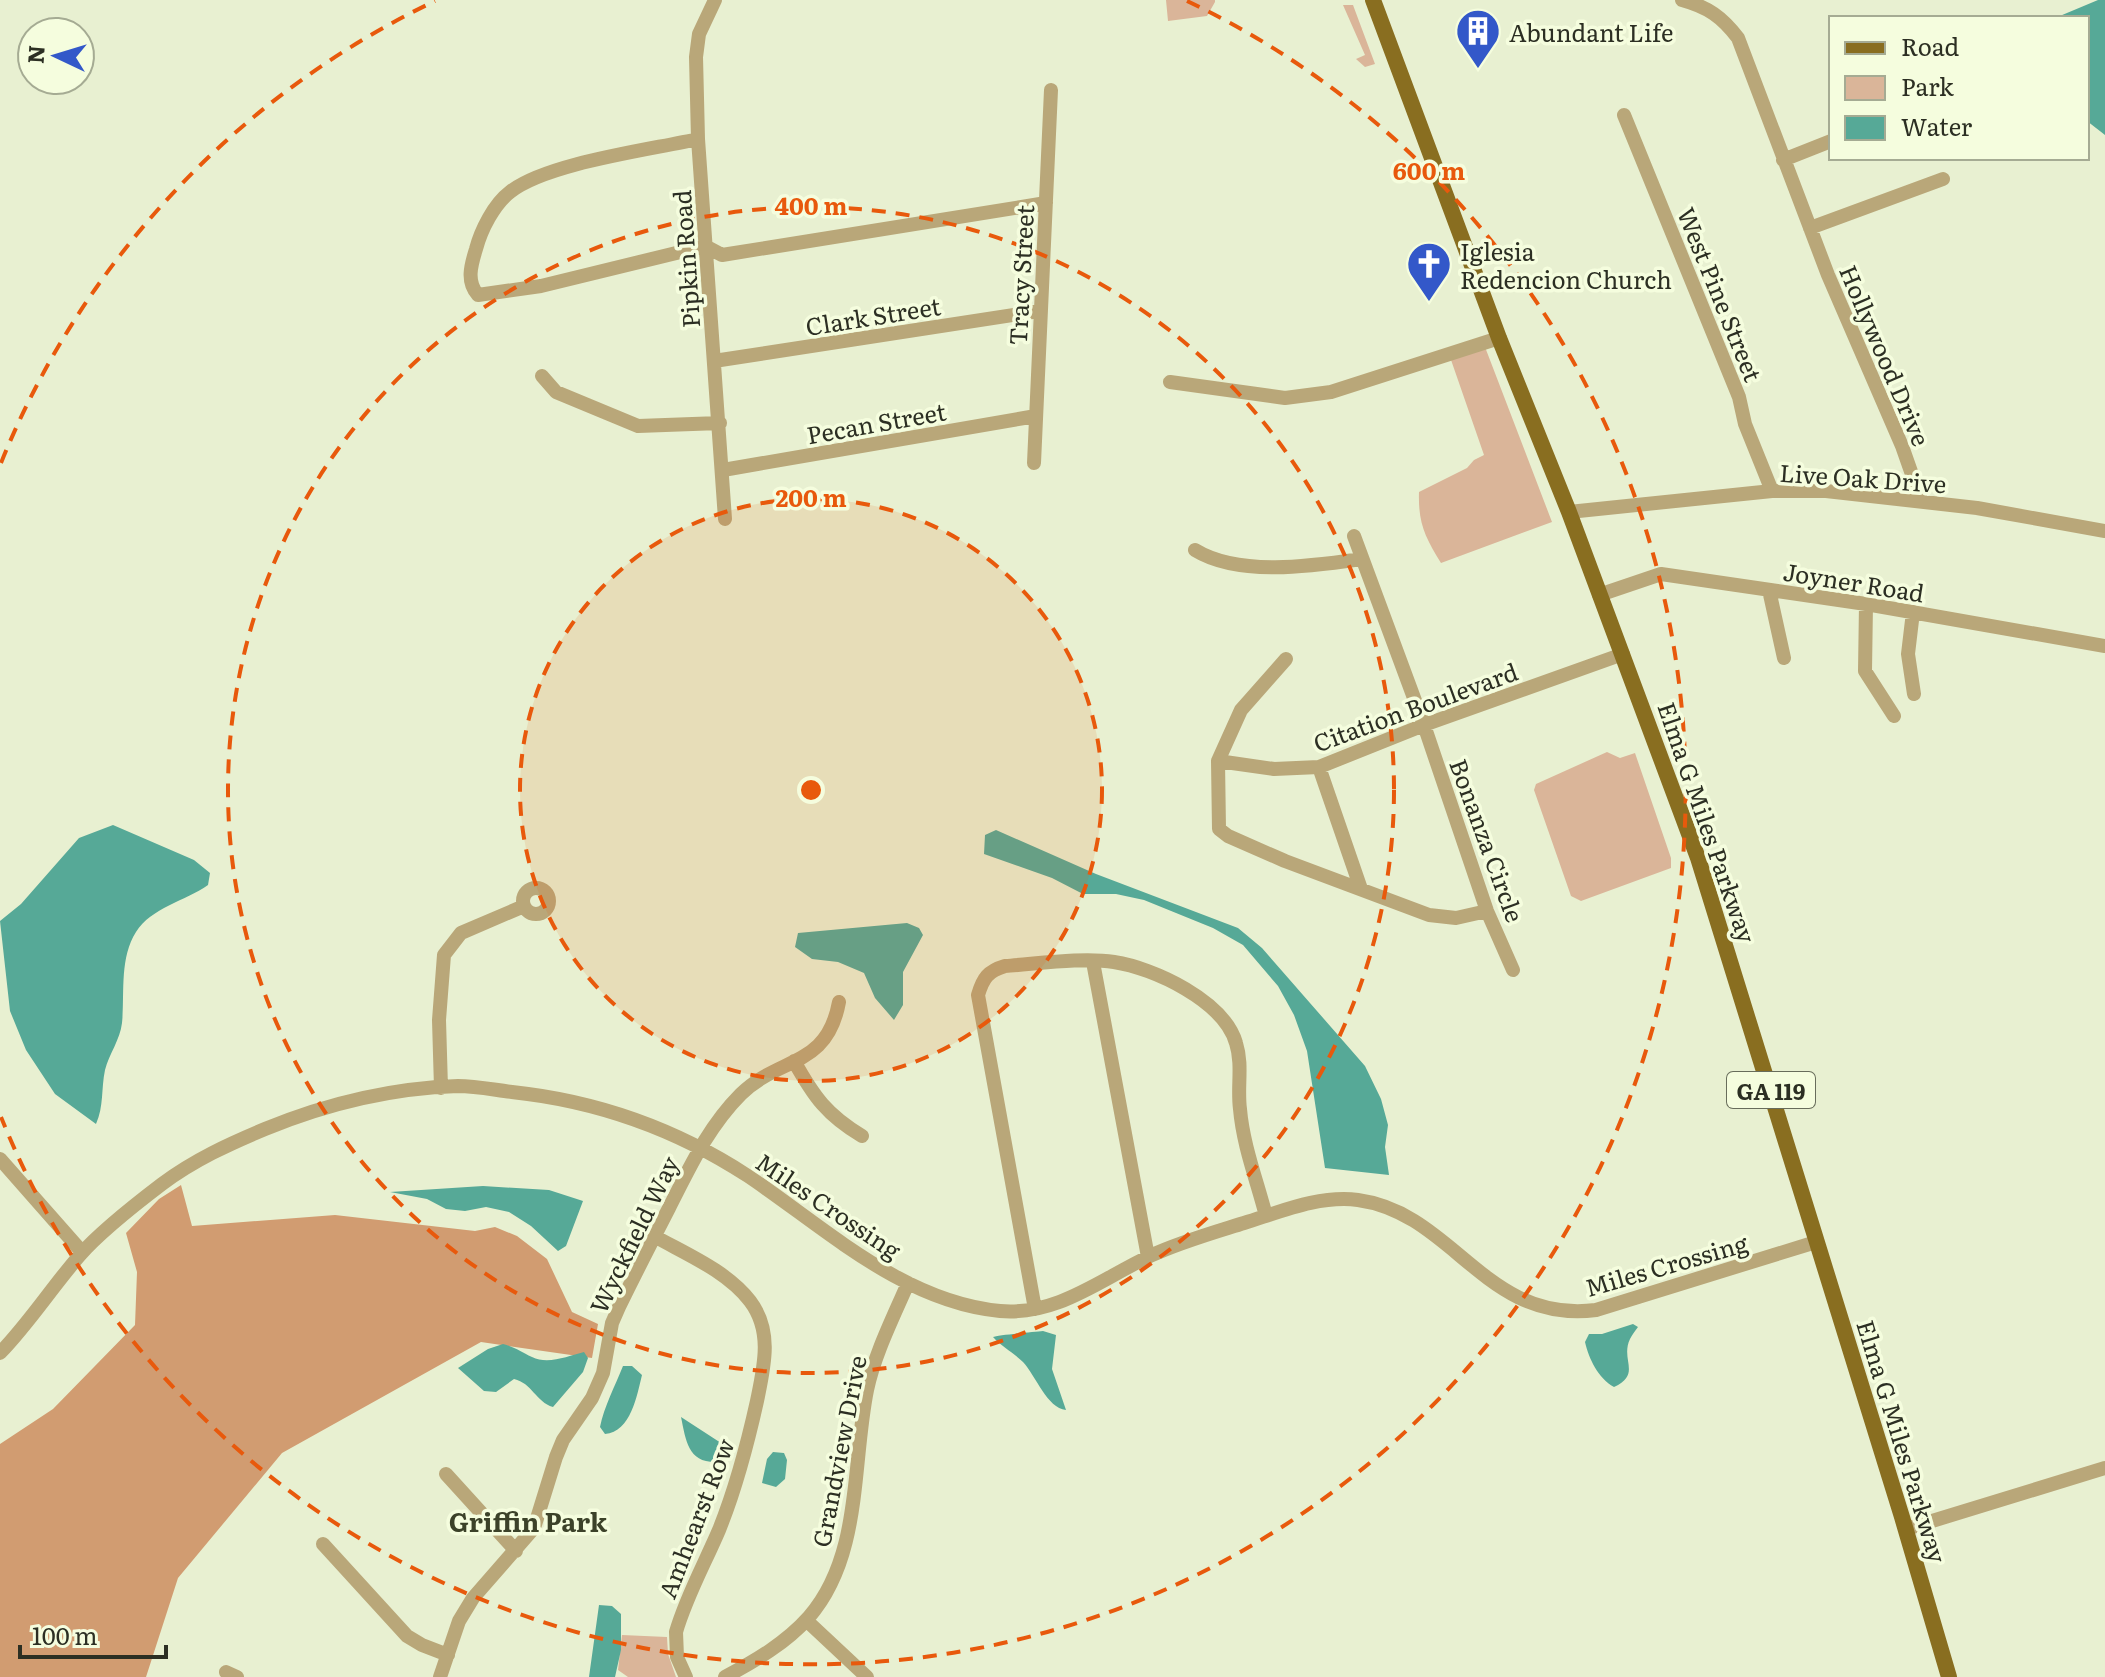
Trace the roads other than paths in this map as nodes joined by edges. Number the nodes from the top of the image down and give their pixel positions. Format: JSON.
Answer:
{"nodes":[{"id":1,"x":715,"y":0,"type":"edge"},
{"id":2,"x":1373,"y":0,"type":"edge"},
{"id":3,"x":1682,"y":0,"type":"edge"},
{"id":4,"x":1051,"y":90,"type":"dead end"},
{"id":5,"x":1624,"y":115,"type":"dead end"},
{"id":6,"x":698,"y":139,"type":"junction"},
{"id":7,"x":1829,"y":142,"type":"edge"},
{"id":8,"x":1783,"y":160,"type":"junction"},
{"id":9,"x":1943,"y":179,"type":"dead end"},
{"id":10,"x":1046,"y":203,"type":"junction"},
{"id":11,"x":1810,"y":228,"type":"junction"},
{"id":12,"x":705,"y":246,"type":"junction"},
{"id":13,"x":1039,"y":311,"type":"junction"},
{"id":14,"x":1499,"y":338,"type":"junction"},
{"id":15,"x":714,"y":361,"type":"junction"},
{"id":16,"x":542,"y":376,"type":"dead end"},
{"id":17,"x":1170,"y":382,"type":"dead end"},
{"id":18,"x":1036,"y":416,"type":"junction"},
{"id":19,"x":720,"y":423,"type":"junction"},
{"id":20,"x":1034,"y":463,"type":"dead end"},
{"id":21,"x":723,"y":470,"type":"junction"},
{"id":22,"x":1772,"y":491,"type":"junction"},
{"id":23,"x":1921,"y":500,"type":"junction"},
{"id":24,"x":1569,"y":512,"type":"junction"},
{"id":25,"x":725,"y":519,"type":"dead end"},
{"id":26,"x":2105,"y":531,"type":"edge"},
{"id":27,"x":1354,"y":536,"type":"dead end"},
{"id":28,"x":1195,"y":550,"type":"dead end"},
{"id":29,"x":1362,"y":559,"type":"junction"},
{"id":30,"x":1769,"y":590,"type":"junction"},
{"id":31,"x":1599,"y":595,"type":"junction"},
{"id":32,"x":1866,"y":604,"type":"junction"},
{"id":33,"x":1913,"y":612,"type":"junction"},
{"id":34,"x":2105,"y":646,"type":"edge"},
{"id":35,"x":1623,"y":654,"type":"junction"},
{"id":36,"x":1784,"y":658,"type":"dead end"},
{"id":37,"x":1286,"y":659,"type":"dead end"},
{"id":38,"x":1914,"y":694,"type":"dead end"},
{"id":39,"x":1894,"y":716,"type":"dead end"},
{"id":40,"x":1424,"y":725,"type":"junction"},
{"id":41,"x":1218,"y":761,"type":"junction"},
{"id":42,"x":1319,"y":767,"type":"junction"},
{"id":43,"x":1361,"y":889,"type":"junction"},
{"id":44,"x":524,"y":906,"type":"dead end"},
{"id":45,"x":1487,"y":911,"type":"junction"},
{"id":46,"x":1093,"y":962,"type":"junction"},
{"id":47,"x":1513,"y":970,"type":"dead end"},
{"id":48,"x":839,"y":1002,"type":"dead end"},
{"id":49,"x":794,"y":1061,"type":"junction"},
{"id":50,"x":441,"y":1088,"type":"junction"},
{"id":51,"x":862,"y":1136,"type":"dead end"},
{"id":52,"x":700,"y":1148,"type":"junction"},
{"id":53,"x":0,"y":1159,"type":"edge"},
{"id":54,"x":1266,"y":1216,"type":"junction"},
{"id":55,"x":654,"y":1236,"type":"junction"},
{"id":56,"x":1816,"y":1242,"type":"junction"},
{"id":57,"x":82,"y":1252,"type":"junction"},
{"id":58,"x":1148,"y":1257,"type":"junction"},
{"id":59,"x":908,"y":1283,"type":"junction"},
{"id":60,"x":1035,"y":1309,"type":"junction"},
{"id":61,"x":0,"y":1353,"type":"edge"},
{"id":62,"x":2105,"y":1468,"type":"edge"},
{"id":63,"x":446,"y":1474,"type":"dead end"},
{"id":64,"x":1906,"y":1529,"type":"junction"},
{"id":65,"x":323,"y":1544,"type":"dead end"},
{"id":66,"x":516,"y":1551,"type":"junction"},
{"id":67,"x":806,"y":1620,"type":"junction"},
{"id":68,"x":448,"y":1655,"type":"junction"},
{"id":69,"x":440,"y":1677,"type":"edge"},
{"id":70,"x":686,"y":1677,"type":"edge"},
{"id":71,"x":725,"y":1677,"type":"edge"},
{"id":72,"x":867,"y":1677,"type":"edge"},
{"id":73,"x":1949,"y":1677,"type":"edge"}],
"edges":[{"from":1,"to":6,"type":"street","name":"Pipkin Road"},
{"from":2,"to":14,"type":"main road","name":"Elma G Miles Parkway","number":"GA 119"},
{"from":3,"to":8,"type":"street","name":"Hollywood Drive"},
{"from":4,"to":10,"type":"street","name":"Tracy Street"},
{"from":5,"to":22,"type":"street","name":"West Pine Street"},
{"from":6,"to":12,"type":"street","name":"Pipkin Road"},
{"from":6,"to":12,"type":"street"},
{"from":7,"to":8,"type":"street"},
{"from":8,"to":11,"type":"street","name":"Hollywood Drive"},
{"from":9,"to":11,"type":"street"},
{"from":10,"to":12,"type":"street"},
{"from":10,"to":13,"type":"street","name":"Tracy Street"},
{"from":11,"to":23,"type":"street","name":"Hollywood Drive"},
{"from":12,"to":15,"type":"street","name":"Pipkin Road"},
{"from":13,"to":15,"type":"street","name":"Clark Street"},
{"from":13,"to":18,"type":"street","name":"Tracy Street"},
{"from":14,"to":17,"type":"street"},
{"from":14,"to":24,"type":"main road","name":"Elma G Miles Parkway","number":"GA 119"},
{"from":15,"to":19,"type":"street","name":"Pipkin Road"},
{"from":16,"to":19,"type":"street"},
{"from":18,"to":20,"type":"street","name":"Tracy Street"},
{"from":18,"to":21,"type":"street","name":"Pecan Street"},
{"from":19,"to":21,"type":"street","name":"Pipkin Road"},
{"from":21,"to":25,"type":"street","name":"Pipkin Road"},
{"from":22,"to":23,"type":"street","name":"Live Oak Drive"},
{"from":22,"to":24,"type":"street","name":"Live Oak Drive"},
{"from":23,"to":26,"type":"street","name":"Live Oak Drive"},
{"from":24,"to":31,"type":"main road","name":"Elma G Miles Parkway","number":"GA 119"},
{"from":27,"to":29,"type":"street","name":"Bonanza Circle"},
{"from":28,"to":29,"type":"street"},
{"from":29,"to":40,"type":"street","name":"Bonanza Circle"},
{"from":30,"to":31,"type":"street","name":"Joyner Road"},
{"from":30,"to":32,"type":"street","name":"Joyner Road"},
{"from":30,"to":36,"type":"street"},
{"from":31,"to":35,"type":"main road","name":"Elma G Miles Parkway","number":"GA 119"},
{"from":32,"to":33,"type":"street","name":"Joyner Road"},
{"from":32,"to":39,"type":"street"},
{"from":33,"to":34,"type":"street","name":"Joyner Road"},
{"from":33,"to":38,"type":"street"},
{"from":35,"to":40,"type":"street","name":"Citation Boulevard"},
{"from":35,"to":56,"type":"main road","name":"Elma G Miles Parkway","number":"GA 119"},
{"from":37,"to":41,"type":"street"},
{"from":40,"to":42,"type":"street","name":"Citation Boulevard"},
{"from":40,"to":45,"type":"street","name":"Bonanza Circle"},
{"from":41,"to":42,"type":"street","name":"Citation Boulevard"},
{"from":41,"to":43,"type":"street"},
{"from":42,"to":43,"type":"street"},
{"from":43,"to":45,"type":"street"},
{"from":44,"to":50,"type":"street"},
{"from":45,"to":47,"type":"street","name":"Bonanza Circle"},
{"from":46,"to":54,"type":"street"},
{"from":46,"to":58,"type":"street"},
{"from":46,"to":60,"type":"street"},
{"from":48,"to":49,"type":"street","name":"Wyckfield Way"},
{"from":49,"to":51,"type":"street"},
{"from":49,"to":52,"type":"street","name":"Wyckfield Way"},
{"from":50,"to":52,"type":"street","name":"Miles Crossing"},
{"from":50,"to":57,"type":"street","name":"Miles Crossing"},
{"from":52,"to":55,"type":"street","name":"Wyckfield Way"},
{"from":52,"to":59,"type":"street","name":"Miles Crossing"},
{"from":53,"to":57,"type":"street"},
{"from":54,"to":56,"type":"street","name":"Miles Crossing"},
{"from":54,"to":58,"type":"street","name":"Miles Crossing"},
{"from":55,"to":66,"type":"street","name":"Wyckfield Way"},
{"from":55,"to":70,"type":"street","name":"Amhearst Row"},
{"from":56,"to":64,"type":"main road","name":"Elma G Miles Parkway","number":"GA 119"},
{"from":57,"to":61,"type":"street","name":"Miles Crossing"},
{"from":58,"to":60,"type":"street","name":"Miles Crossing"},
{"from":59,"to":60,"type":"street","name":"Miles Crossing"},
{"from":59,"to":67,"type":"street","name":"Grandview Drive"},
{"from":62,"to":64,"type":"street"},
{"from":63,"to":66,"type":"street"},
{"from":64,"to":73,"type":"main road","name":"Elma G Miles Parkway","number":"GA 119"},
{"from":65,"to":68,"type":"street"},
{"from":66,"to":68,"type":"street","name":"Wyckfield Way"},
{"from":67,"to":71,"type":"street","name":"Grandview Drive"},
{"from":67,"to":72,"type":"street"},
{"from":68,"to":69,"type":"street","name":"Wyckfield Way"}]}
